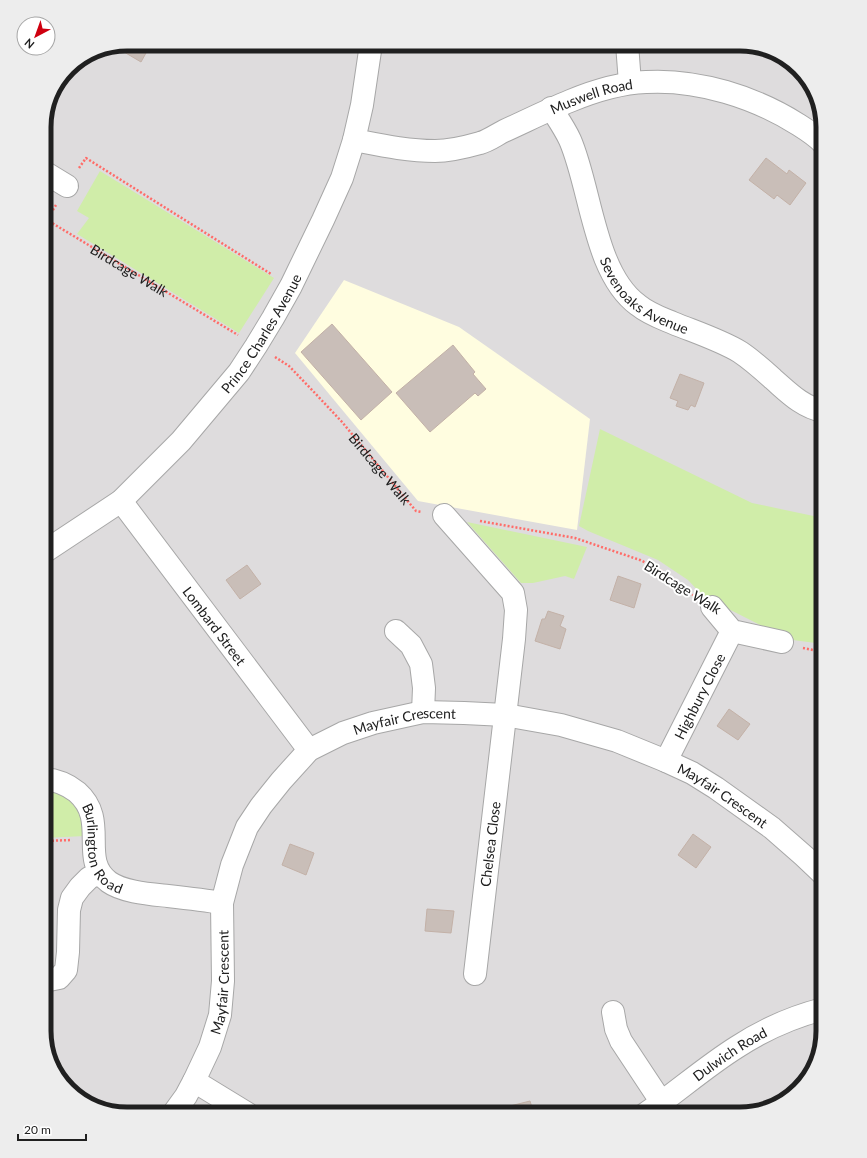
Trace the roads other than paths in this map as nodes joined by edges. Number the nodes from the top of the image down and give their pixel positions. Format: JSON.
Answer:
{"nodes":[{"id":1,"x":370,"y":51,"type":"edge"},
{"id":2,"x":628,"y":51,"type":"edge"},
{"id":3,"x":630,"y":83,"type":"junction"},
{"id":4,"x":552,"y":108,"type":"junction"},
{"id":5,"x":816,"y":138,"type":"edge"},
{"id":6,"x":354,"y":140,"type":"junction"},
{"id":7,"x":51,"y":176,"type":"edge"},
{"id":8,"x":67,"y":186,"type":"road end"},
{"id":9,"x":816,"y":409,"type":"edge"},
{"id":10,"x":121,"y":501,"type":"junction"},
{"id":11,"x":444,"y":515,"type":"road end"},
{"id":12,"x":51,"y":547,"type":"edge"},
{"id":13,"x":712,"y":607,"type":"road end"},
{"id":14,"x":396,"y":631,"type":"dead end"},
{"id":15,"x":732,"y":631,"type":"junction"},
{"id":16,"x":782,"y":642,"type":"road end"},
{"id":17,"x":422,"y":712,"type":"junction"},
{"id":18,"x":505,"y":715,"type":"junction"},
{"id":19,"x":310,"y":750,"type":"junction"},
{"id":20,"x":666,"y":761,"type":"junction"},
{"id":21,"x":51,"y":780,"type":"edge"},
{"id":22,"x":816,"y":867,"type":"edge"},
{"id":23,"x":99,"y":873,"type":"junction"},
{"id":24,"x":222,"y":903,"type":"junction"},
{"id":25,"x":475,"y":974,"type":"dead end"},
{"id":26,"x":51,"y":980,"type":"edge"},
{"id":27,"x":816,"y":1011,"type":"edge"},
{"id":28,"x":613,"y":1012,"type":"dead end"},
{"id":29,"x":194,"y":1081,"type":"junction"},
{"id":30,"x":178,"y":1107,"type":"edge"},
{"id":31,"x":237,"y":1107,"type":"edge"},
{"id":32,"x":654,"y":1107,"type":"edge"},
{"id":33,"x":655,"y":1107,"type":"edge"}],
"edges":[{"from":1,"to":6,"type":"street","name":"Prince Charles Avenue"},
{"from":2,"to":3,"type":"street"},
{"from":3,"to":4,"type":"street","name":"Muswell Road"},
{"from":3,"to":5,"type":"street","name":"Muswell Road"},
{"from":4,"to":6,"type":"street","name":"Muswell Road"},
{"from":4,"to":9,"type":"street","name":"Sevenoaks Avenue"},
{"from":6,"to":10,"type":"street","name":"Prince Charles Avenue"},
{"from":7,"to":8,"type":"street"},
{"from":10,"to":12,"type":"street","name":"Prince Charles Avenue"},
{"from":10,"to":19,"type":"street","name":"Lombard Street"},
{"from":11,"to":18,"type":"street","name":"Chelsea Close"},
{"from":13,"to":15,"type":"street"},
{"from":14,"to":17,"type":"street"},
{"from":15,"to":16,"type":"street"},
{"from":15,"to":20,"type":"street","name":"Highbury Close"},
{"from":17,"to":18,"type":"street","name":"Mayfair Crescent"},
{"from":17,"to":19,"type":"street","name":"Mayfair Crescent"},
{"from":18,"to":20,"type":"street","name":"Mayfair Crescent"},
{"from":18,"to":25,"type":"street","name":"Chelsea Close"},
{"from":19,"to":24,"type":"street","name":"Mayfair Crescent"},
{"from":20,"to":22,"type":"street","name":"Mayfair Crescent"},
{"from":21,"to":23,"type":"street","name":"Burlington Road"},
{"from":23,"to":24,"type":"street","name":"Burlington Road"},
{"from":23,"to":26,"type":"street"},
{"from":24,"to":29,"type":"street","name":"Mayfair Crescent"},
{"from":27,"to":33,"type":"street","name":"Dulwich Road"},
{"from":28,"to":32,"type":"street"},
{"from":29,"to":30,"type":"street","name":"Mayfair Crescent"},
{"from":29,"to":31,"type":"street"}]}
